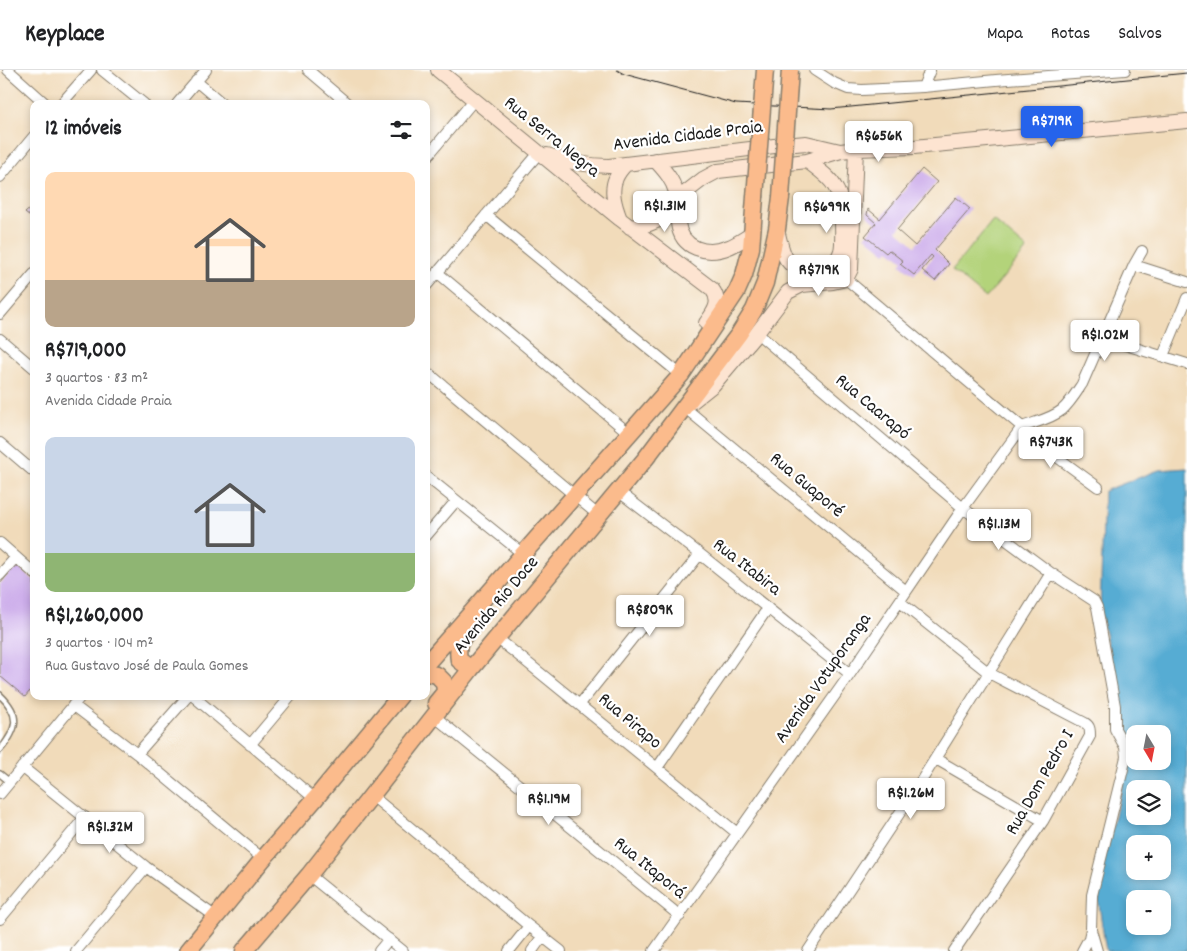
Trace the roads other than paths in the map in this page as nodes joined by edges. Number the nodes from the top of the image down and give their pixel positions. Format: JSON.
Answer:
{"nodes":[{"id":1,"x":8,"y":70,"type":"edge"},
{"id":2,"x":91,"y":70,"type":"edge"},
{"id":3,"x":102,"y":70,"type":"edge"},
{"id":4,"x":206,"y":70,"type":"edge"},
{"id":5,"x":308,"y":70,"type":"edge"},
{"id":6,"x":438,"y":70,"type":"edge"},
{"id":7,"x":765,"y":70,"type":"edge"},
{"id":8,"x":790,"y":70,"type":"edge"},
{"id":9,"x":814,"y":70,"type":"edge"},
{"id":10,"x":930,"y":70,"type":"edge"},
{"id":11,"x":1124,"y":70,"type":"edge"},
{"id":12,"x":1070,"y":72,"type":"edge"},
{"id":13,"x":999,"y":75,"type":"edge"},
{"id":14,"x":196,"y":82,"type":"junction"},
{"id":15,"x":923,"y":87,"type":"junction"},
{"id":16,"x":42,"y":100,"type":"edge"},
{"id":17,"x":65,"y":100,"type":"edge"},
{"id":18,"x":139,"y":100,"type":"edge"},
{"id":19,"x":180,"y":100,"type":"edge"},
{"id":20,"x":218,"y":100,"type":"edge"},
{"id":21,"x":343,"y":100,"type":"edge"},
{"id":22,"x":474,"y":100,"type":"junction"},
{"id":23,"x":1187,"y":121,"type":"edge"},
{"id":24,"x":30,"y":140,"type":"edge"},
{"id":25,"x":856,"y":149,"type":"junction"},
{"id":26,"x":841,"y":151,"type":"junction"},
{"id":27,"x":430,"y":153,"type":"edge"},
{"id":28,"x":539,"y":153,"type":"junction"},
{"id":29,"x":655,"y":160,"type":"junction"},
{"id":30,"x":807,"y":160,"type":"junction"},
{"id":31,"x":626,"y":164,"type":"junction"},
{"id":32,"x":1,"y":173,"type":"edge"},
{"id":33,"x":678,"y":200,"type":"junction"},
{"id":34,"x":486,"y":215,"type":"junction"},
{"id":35,"x":625,"y":223,"type":"junction"},
{"id":36,"x":777,"y":229,"type":"junction"},
{"id":37,"x":752,"y":234,"type":"junction"},
{"id":38,"x":1142,"y":251,"type":"dead end"},
{"id":39,"x":1134,"y":265,"type":"junction"},
{"id":40,"x":438,"y":273,"type":"junction"},
{"id":41,"x":30,"y":279,"type":"edge"},
{"id":42,"x":846,"y":279,"type":"junction"},
{"id":43,"x":430,"y":282,"type":"edge"},
{"id":44,"x":1187,"y":282,"type":"edge"},
{"id":45,"x":712,"y":289,"type":"joint"},
{"id":46,"x":0,"y":296,"type":"edge"},
{"id":47,"x":1187,"y":298,"type":"edge"},
{"id":48,"x":9,"y":303,"type":"junction"},
{"id":49,"x":0,"y":314,"type":"edge"},
{"id":50,"x":757,"y":333,"type":"junction"},
{"id":51,"x":0,"y":338,"type":"edge"},
{"id":52,"x":1103,"y":338,"type":"junction"},
{"id":53,"x":1163,"y":356,"type":"junction"},
{"id":54,"x":30,"y":364,"type":"edge"},
{"id":55,"x":1187,"y":364,"type":"edge"},
{"id":56,"x":684,"y":370,"type":"junction"},
{"id":57,"x":430,"y":374,"type":"edge"},
{"id":58,"x":684,"y":407,"type":"junction"},
{"id":59,"x":1021,"y":428,"type":"junction"},
{"id":60,"x":630,"y":434,"type":"junction"},
{"id":61,"x":0,"y":443,"type":"edge"},
{"id":62,"x":30,"y":469,"type":"edge"},
{"id":63,"x":430,"y":479,"type":"edge"},
{"id":64,"x":1098,"y":487,"type":"dead end"},
{"id":65,"x":618,"y":492,"type":"junction"},
{"id":66,"x":574,"y":496,"type":"junction"},
{"id":67,"x":456,"y":500,"type":"junction"},
{"id":68,"x":963,"y":508,"type":"junction"},
{"id":69,"x":598,"y":515,"type":"junction"},
{"id":70,"x":430,"y":531,"type":"edge"},
{"id":71,"x":0,"y":543,"type":"edge"},
{"id":72,"x":523,"y":554,"type":"junction"},
{"id":73,"x":700,"y":554,"type":"junction"},
{"id":74,"x":16,"y":557,"type":"junction"},
{"id":75,"x":510,"y":568,"type":"junction"},
{"id":76,"x":30,"y":569,"type":"edge"},
{"id":77,"x":1051,"y":572,"type":"junction"},
{"id":78,"x":0,"y":575,"type":"edge"},
{"id":79,"x":906,"y":591,"type":"junction"},
{"id":80,"x":900,"y":602,"type":"junction"},
{"id":81,"x":768,"y":608,"type":"junction"},
{"id":82,"x":497,"y":638,"type":"junction"},
{"id":83,"x":430,"y":659,"type":"edge"},
{"id":84,"x":471,"y":670,"type":"junction"},
{"id":85,"x":989,"y":673,"type":"junction"},
{"id":86,"x":430,"y":674,"type":"edge"},
{"id":87,"x":850,"y":674,"type":"junction"},
{"id":88,"x":0,"y":695,"type":"edge"},
{"id":89,"x":77,"y":700,"type":"edge"},
{"id":90,"x":184,"y":700,"type":"edge"},
{"id":91,"x":198,"y":700,"type":"edge"},
{"id":92,"x":288,"y":700,"type":"edge"},
{"id":93,"x":397,"y":700,"type":"edge"},
{"id":94,"x":580,"y":704,"type":"junction"},
{"id":95,"x":73,"y":705,"type":"junction"},
{"id":96,"x":434,"y":716,"type":"junction"},
{"id":97,"x":250,"y":745,"type":"junction"},
{"id":98,"x":0,"y":750,"type":"edge"},
{"id":99,"x":137,"y":754,"type":"junction"},
{"id":100,"x":936,"y":759,"type":"junction"},
{"id":101,"x":22,"y":767,"type":"junction"},
{"id":102,"x":657,"y":768,"type":"junction"},
{"id":103,"x":0,"y":774,"type":"edge"},
{"id":104,"x":10,"y":782,"type":"junction"},
{"id":105,"x":375,"y":789,"type":"junction"},
{"id":106,"x":0,"y":794,"type":"edge"},
{"id":107,"x":315,"y":799,"type":"junction"},
{"id":108,"x":85,"y":817,"type":"junction"},
{"id":109,"x":1043,"y":821,"type":"junction"},
{"id":110,"x":737,"y":833,"type":"junction"},
{"id":111,"x":263,"y":859,"type":"junction"},
{"id":112,"x":146,"y":867,"type":"junction"},
{"id":113,"x":309,"y":874,"type":"junction"},
{"id":114,"x":680,"y":916,"type":"junction"},
{"id":115,"x":216,"y":917,"type":"junction"},
{"id":116,"x":0,"y":919,"type":"edge"},
{"id":117,"x":529,"y":926,"type":"junction"},
{"id":118,"x":1091,"y":929,"type":"junction"},
{"id":119,"x":542,"y":937,"type":"junction"},
{"id":120,"x":389,"y":939,"type":"junction"},
{"id":121,"x":76,"y":951,"type":"edge"},
{"id":122,"x":188,"y":951,"type":"edge"},
{"id":123,"x":244,"y":951,"type":"edge"},
{"id":124,"x":379,"y":951,"type":"edge"},
{"id":125,"x":403,"y":951,"type":"edge"},
{"id":126,"x":509,"y":951,"type":"edge"},
{"id":127,"x":532,"y":951,"type":"edge"},
{"id":128,"x":561,"y":951,"type":"edge"},
{"id":129,"x":654,"y":951,"type":"edge"},
{"id":130,"x":808,"y":951,"type":"edge"},
{"id":131,"x":954,"y":951,"type":"edge"},
{"id":132,"x":1082,"y":951,"type":"edge"},
{"id":133,"x":1097,"y":951,"type":"edge"}],
"edges":[{"from":1,"to":16,"type":"street"},
{"from":2,"to":17,"type":"street"},
{"from":3,"to":18,"type":"street"},
{"from":4,"to":14,"type":"street"},
{"from":5,"to":21,"type":"street"},
{"from":6,"to":22,"type":"main road","name":"Rua Serra Negra"},
{"from":7,"to":37,"type":"main road","name":"Avenida Rio Doce","bridge":true},
{"from":8,"to":36,"type":"main road","name":"Avenida Rio Doce","bridge":true},
{"from":9,"to":15,"type":"street"},
{"from":10,"to":15,"type":"street"},
{"from":11,"to":12,"type":"street"},
{"from":12,"to":13,"type":"street"},
{"from":13,"to":15,"type":"street"},
{"from":14,"to":19,"type":"street"},
{"from":14,"to":20,"type":"street"},
{"from":22,"to":27,"type":"street"},
{"from":22,"to":28,"type":"main road","name":"Rua Serra Negra"},
{"from":23,"to":25,"type":"main road","name":"Avenida Cidade Praia"},
{"from":24,"to":32,"type":"street"},
{"from":25,"to":26,"type":"main road","name":"Avenida Cidade Praia"},
{"from":25,"to":42,"type":"main road"},
{"from":26,"to":29,"type":"main road","name":"Avenida Cidade Praia"},
{"from":26,"to":30,"type":"main road","name":"Avenida Cidade Praia"},
{"from":28,"to":31,"type":"main road","name":"Avenida Cidade Praia"},
{"from":28,"to":34,"type":"street"},
{"from":28,"to":35,"type":"main road","name":"Rua Serra Negra"},
{"from":29,"to":31,"type":"main road","name":"Avenida Cidade Praia"},
{"from":29,"to":33,"type":"main road"},
{"from":30,"to":33,"type":"main road","name":"Avenida Cidade Praia"},
{"from":30,"to":36,"type":"main road"},
{"from":31,"to":35,"type":"main road"},
{"from":33,"to":35,"type":"main road"},
{"from":33,"to":37,"type":"main road"},
{"from":34,"to":40,"type":"street"},
{"from":34,"to":56,"type":"street"},
{"from":35,"to":45,"type":"main road","name":"Rua Serra Negra"},
{"from":36,"to":58,"type":"main road","name":"Avenida Rio Doce"},
{"from":37,"to":56,"type":"main road","name":"Avenida Rio Doce"},
{"from":38,"to":39,"type":"street"},
{"from":39,"to":44,"type":"street"},
{"from":39,"to":52,"type":"street"},
{"from":40,"to":43,"type":"street"},
{"from":40,"to":60,"type":"street"},
{"from":41,"to":48,"type":"street"},
{"from":42,"to":50,"type":"main road"},
{"from":42,"to":59,"type":"street"},
{"from":45,"to":56,"type":"main road","name":"Avenida Rio Doce"},
{"from":46,"to":48,"type":"street"},
{"from":47,"to":53,"type":"street"},
{"from":48,"to":49,"type":"street"},
{"from":50,"to":58,"type":"main road"},
{"from":50,"to":68,"type":"street","name":"Rua Caarapó"},
{"from":51,"to":54,"type":"street"},
{"from":52,"to":53,"type":"street"},
{"from":52,"to":59,"type":"street"},
{"from":53,"to":55,"type":"street"},
{"from":56,"to":60,"type":"main road","name":"Avenida Rio Doce"},
{"from":57,"to":66,"type":"street"},
{"from":58,"to":65,"type":"main road","name":"Avenida Rio Doce"},
{"from":58,"to":79,"type":"street","name":"Rua Guaporé"},
{"from":59,"to":64,"type":"street"},
{"from":59,"to":68,"type":"street","name":"Avenida Votuporanga"},
{"from":60,"to":66,"type":"main road","name":"Avenida Rio Doce"},
{"from":61,"to":62,"type":"street"},
{"from":63,"to":67,"type":"street"},
{"from":65,"to":69,"type":"main road","name":"Avenida Rio Doce"},
{"from":65,"to":73,"type":"street","name":"Rua Itabira"},
{"from":66,"to":69,"type":"street"},
{"from":66,"to":72,"type":"main road","name":"Avenida Rio Doce"},
{"from":67,"to":70,"type":"street"},
{"from":67,"to":72,"type":"street"},
{"from":68,"to":77,"type":"street","name":"Rua Caarapó"},
{"from":68,"to":79,"type":"street","name":"Avenida Votuporanga"},
{"from":69,"to":82,"type":"main road","name":"Avenida Rio Doce"},
{"from":71,"to":74,"type":"street"},
{"from":72,"to":75,"type":"main road","name":"Avenida Rio Doce"},
{"from":73,"to":81,"type":"street","name":"Rua Itabira"},
{"from":73,"to":94,"type":"street"},
{"from":74,"to":76,"type":"street"},
{"from":74,"to":78,"type":"street"},
{"from":75,"to":83,"type":"main road","name":"Avenida Rio Doce"},
{"from":75,"to":84,"type":"main road"},
{"from":77,"to":85,"type":"street"},
{"from":77,"to":118,"type":"street","name":"Rua Caarapó"},
{"from":79,"to":80,"type":"street","name":"Avenida Votuporanga"},
{"from":80,"to":85,"type":"street"},
{"from":80,"to":87,"type":"street","name":"Avenida Votuporanga"},
{"from":81,"to":87,"type":"street","name":"Rua Itabira"},
{"from":81,"to":102,"type":"street"},
{"from":82,"to":84,"type":"main road","name":"Avenida Rio Doce"},
{"from":82,"to":94,"type":"street","name":"Rua Pirapo"},
{"from":84,"to":96,"type":"main road","name":"Avenida Rio Doce"},
{"from":85,"to":100,"type":"street"},
{"from":85,"to":109,"type":"street","name":"Rua Dom Pedro I"},
{"from":86,"to":105,"type":"main road"},
{"from":87,"to":110,"type":"street","name":"Avenida Votuporanga"},
{"from":88,"to":98,"type":"lane"},
{"from":89,"to":95,"type":"street"},
{"from":90,"to":99,"type":"street"},
{"from":91,"to":97,"type":"street"},
{"from":92,"to":97,"type":"street"},
{"from":93,"to":107,"type":"main road"},
{"from":94,"to":102,"type":"street","name":"Rua Pirapo"},
{"from":95,"to":99,"type":"street"},
{"from":95,"to":101,"type":"street"},
{"from":96,"to":105,"type":"main road","name":"Avenida Rio Doce"},
{"from":96,"to":114,"type":"street","name":"Rua Itaporá"},
{"from":97,"to":107,"type":"street"},
{"from":99,"to":111,"type":"street"},
{"from":100,"to":109,"type":"street"},
{"from":100,"to":130,"type":"street"},
{"from":101,"to":104,"type":"street"},
{"from":101,"to":108,"type":"street"},
{"from":102,"to":110,"type":"street","name":"Rua Pirapo"},
{"from":103,"to":104,"type":"lane"},
{"from":104,"to":106,"type":"street"},
{"from":105,"to":113,"type":"main road","name":"Avenida Rio Doce"},
{"from":105,"to":117,"type":"street"},
{"from":107,"to":111,"type":"main road"},
{"from":108,"to":112,"type":"street"},
{"from":108,"to":116,"type":"street"},
{"from":109,"to":131,"type":"street","name":"Rua Dom Pedro I"},
{"from":110,"to":114,"type":"street","name":"Avenida Votuporanga"},
{"from":111,"to":115,"type":"main road"},
{"from":112,"to":115,"type":"street"},
{"from":112,"to":121,"type":"street"},
{"from":113,"to":120,"type":"street"},
{"from":113,"to":123,"type":"main road","name":"Avenida Rio Doce"},
{"from":114,"to":129,"type":"street","name":"Avenida Votuporanga"},
{"from":115,"to":122,"type":"main road"},
{"from":117,"to":119,"type":"street"},
{"from":117,"to":126,"type":"street"},
{"from":118,"to":132,"type":"street"},
{"from":118,"to":133,"type":"street"},
{"from":119,"to":127,"type":"street"},
{"from":119,"to":128,"type":"street"},
{"from":120,"to":124,"type":"street"},
{"from":120,"to":125,"type":"street"}]}
